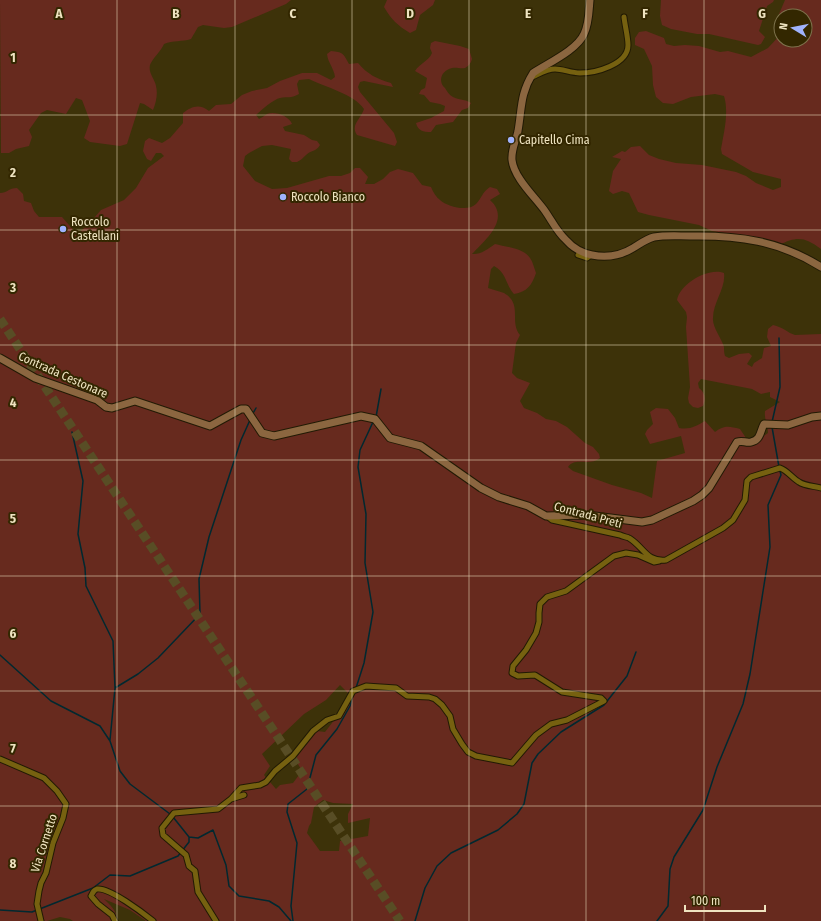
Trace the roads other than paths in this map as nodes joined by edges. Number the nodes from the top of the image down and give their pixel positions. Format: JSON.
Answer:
{"nodes":[{"id":1,"x":590,"y":0,"type":"edge"},
{"id":2,"x":624,"y":18,"type":"dead end"},
{"id":3,"x":530,"y":78,"type":"junction"},
{"id":4,"x":578,"y":255,"type":"dead end"},
{"id":5,"x":591,"y":255,"type":"junction"},
{"id":6,"x":821,"y":267,"type":"edge"},
{"id":7,"x":0,"y":358,"type":"edge"},
{"id":8,"x":821,"y":416,"type":"edge"},
{"id":9,"x":374,"y":419,"type":"joint"},
{"id":10,"x":821,"y":488,"type":"edge"},
{"id":11,"x":546,"y":516,"type":"junction"},
{"id":12,"x":659,"y":561,"type":"junction"},
{"id":13,"x":0,"y":759,"type":"edge"},
{"id":14,"x":244,"y":795,"type":"dead end"},
{"id":15,"x":231,"y":799,"type":"junction"},
{"id":16,"x":41,"y":921,"type":"edge"},
{"id":17,"x":115,"y":921,"type":"edge"},
{"id":18,"x":153,"y":921,"type":"edge"},
{"id":19,"x":216,"y":921,"type":"edge"}],
"edges":[{"from":1,"to":3,"type":"street"},
{"from":2,"to":3,"type":"street"},
{"from":3,"to":5,"type":"street"},
{"from":4,"to":5,"type":"street"},
{"from":5,"to":6,"type":"street"},
{"from":7,"to":9,"type":"street","name":"Contrada Cestonare"},
{"from":8,"to":11,"type":"street"},
{"from":9,"to":11,"type":"street","name":"Contrada Preti"},
{"from":10,"to":12,"type":"street"},
{"from":11,"to":12,"type":"street","name":"Contrada Preti"},
{"from":12,"to":15,"type":"street"},
{"from":13,"to":16,"type":"street","name":"Via Cornetto"},
{"from":14,"to":15,"type":"street"},
{"from":15,"to":19,"type":"street"},
{"from":17,"to":18,"type":"street"}]}
